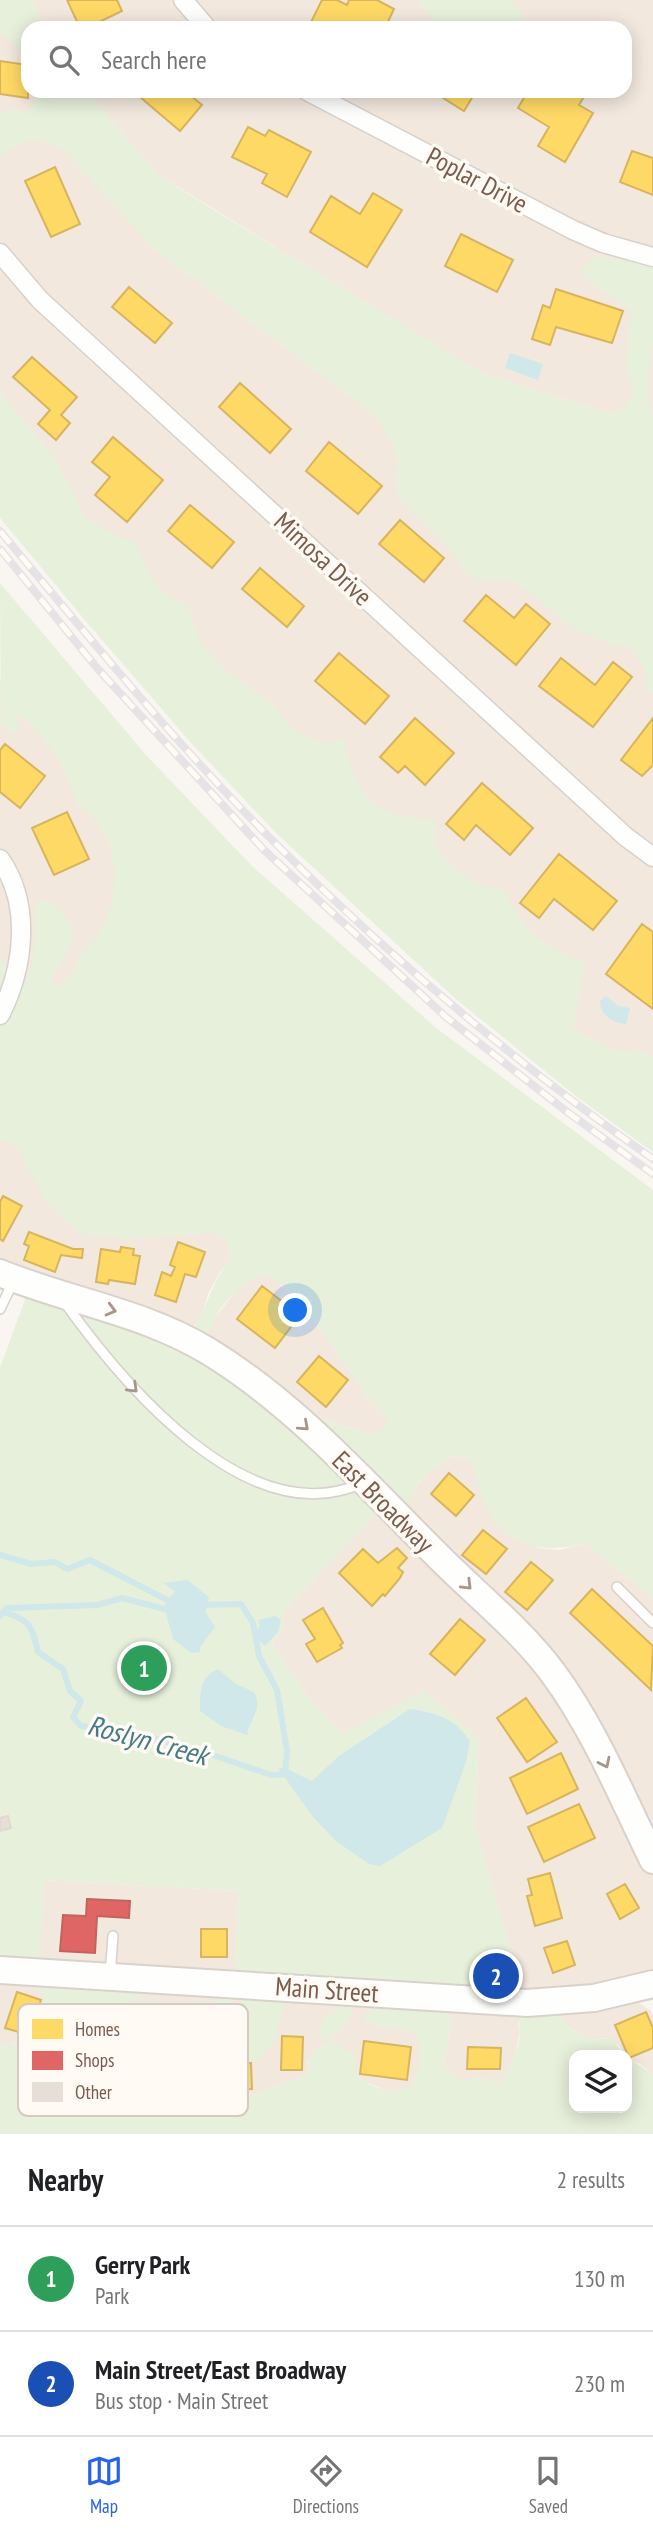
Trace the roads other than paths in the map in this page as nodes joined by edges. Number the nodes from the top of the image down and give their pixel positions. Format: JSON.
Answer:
{"nodes":[{"id":1,"x":183,"y":0,"type":"edge"},
{"id":2,"x":201,"y":21,"type":"edge"},
{"id":3,"x":320,"y":98,"type":"edge"},
{"id":4,"x":0,"y":253,"type":"edge"},
{"id":5,"x":653,"y":257,"type":"edge"},
{"id":6,"x":653,"y":857,"type":"edge"},
{"id":7,"x":0,"y":859,"type":"edge"},
{"id":8,"x":0,"y":1015,"type":"edge"},
{"id":9,"x":7,"y":1276,"type":"edge"},
{"id":10,"x":60,"y":1296,"type":"junction"},
{"id":11,"x":0,"y":1309,"type":"edge"},
{"id":12,"x":364,"y":1482,"type":"junction"},
{"id":13,"x":617,"y":1587,"type":"dead end"},
{"id":14,"x":653,"y":1623,"type":"edge"},
{"id":15,"x":653,"y":1860,"type":"edge"},
{"id":16,"x":113,"y":1936,"type":"dead end"},
{"id":17,"x":0,"y":1970,"type":"edge"},
{"id":18,"x":110,"y":1978,"type":"junction"},
{"id":19,"x":653,"y":1984,"type":"edge"}],
"edges":[{"from":1,"to":2,"type":"street"},
{"from":3,"to":5,"type":"street","name":"Poplar Drive"},
{"from":4,"to":6,"type":"street","name":"Mimosa Drive"},
{"from":7,"to":8,"type":"street"},
{"from":9,"to":10,"type":"main road","name":"East Broadway"},
{"from":9,"to":11,"type":"lane"},
{"from":10,"to":12,"type":"main road","name":"East Broadway","one_way":true},
{"from":10,"to":12,"type":"lane","one_way":true},
{"from":12,"to":15,"type":"main road","name":"East Broadway","one_way":true},
{"from":13,"to":14,"type":"lane"},
{"from":16,"to":18,"type":"lane"},
{"from":17,"to":18,"type":"main road","name":"Main Street"},
{"from":18,"to":19,"type":"main road","name":"Main Street"}]}
